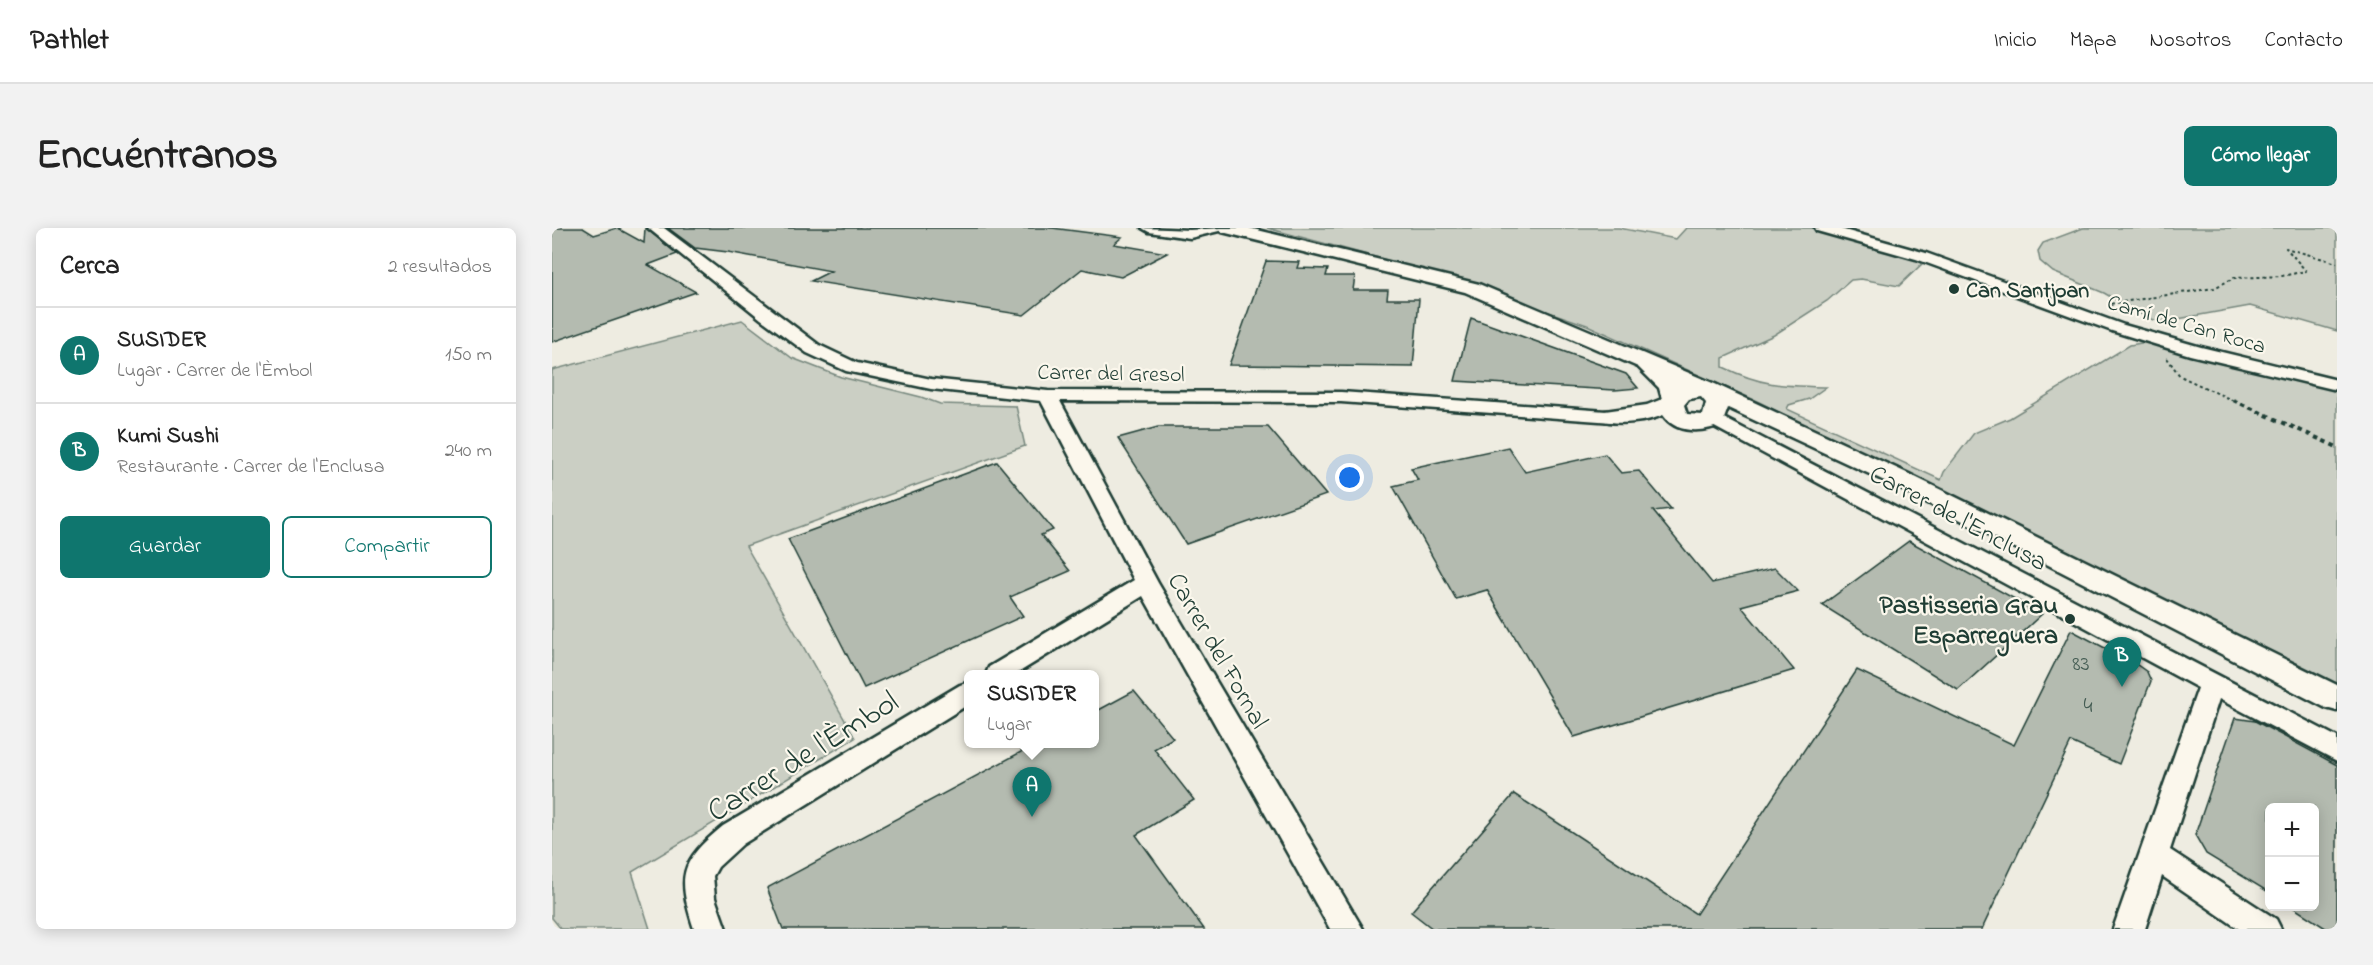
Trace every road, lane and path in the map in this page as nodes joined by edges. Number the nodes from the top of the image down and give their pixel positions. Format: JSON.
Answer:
{"nodes":[{"id":1,"x":655,"y":228,"type":"edge"},
{"id":2,"x":1149,"y":228,"type":"edge"},
{"id":3,"x":1214,"y":228,"type":"edge"},
{"id":4,"x":1228,"y":228,"type":"edge"},
{"id":5,"x":1822,"y":228,"type":"edge"},
{"id":6,"x":2337,"y":263,"type":"edge"},
{"id":7,"x":2118,"y":311,"type":"dead end"},
{"id":8,"x":2154,"y":339,"type":"junction"},
{"id":9,"x":1641,"y":360,"type":"junction"},
{"id":10,"x":2337,"y":385,"type":"edge"},
{"id":11,"x":1707,"y":389,"type":"junction"},
{"id":12,"x":1048,"y":396,"type":"junction"},
{"id":13,"x":1680,"y":412,"type":"junction"},
{"id":14,"x":1613,"y":416,"type":"joint"},
{"id":15,"x":1714,"y":419,"type":"junction"},
{"id":16,"x":1778,"y":423,"type":"junction"},
{"id":17,"x":2337,"y":447,"type":"edge"},
{"id":18,"x":1147,"y":583,"type":"junction"},
{"id":19,"x":1006,"y":670,"type":"edge"},
{"id":20,"x":2212,"y":683,"type":"junction"},
{"id":21,"x":964,"y":695,"type":"edge"},
{"id":22,"x":2337,"y":699,"type":"edge"},
{"id":23,"x":2337,"y":750,"type":"edge"},
{"id":24,"x":2154,"y":855,"type":"junction"},
{"id":25,"x":710,"y":929,"type":"edge"},
{"id":26,"x":1347,"y":929,"type":"edge"},
{"id":27,"x":2129,"y":929,"type":"edge"},
{"id":28,"x":2265,"y":929,"type":"edge"}],
"edges":[{"from":1,"to":12,"type":"street","name":"Carrer del Gresol"},
{"from":2,"to":3,"type":"street"},
{"from":4,"to":9,"type":"street"},
{"from":5,"to":8,"type":"street","name":"Camí de Can Roca"},
{"from":6,"to":7,"type":"path"},
{"from":8,"to":10,"type":"street","name":"Camí de Can Roca"},
{"from":8,"to":17,"type":"path"},
{"from":9,"to":11,"type":"street"},
{"from":9,"to":13,"type":"street"},
{"from":11,"to":13,"type":"street"},
{"from":11,"to":15,"type":"street"},
{"from":11,"to":16,"type":"street"},
{"from":12,"to":14,"type":"street","name":"Carrer del Gresol"},
{"from":12,"to":18,"type":"street","name":"Carrer del Fornal"},
{"from":13,"to":14,"type":"street"},
{"from":13,"to":15,"type":"street"},
{"from":15,"to":16,"type":"street"},
{"from":15,"to":20,"type":"street","name":"Carrer de l'Enclusa"},
{"from":16,"to":22,"type":"street"},
{"from":18,"to":19,"type":"street"},
{"from":18,"to":26,"type":"street","name":"Carrer del Fornal"},
{"from":20,"to":23,"type":"street","name":"Carrer de l'Enclusa"},
{"from":20,"to":24,"type":"street"},
{"from":21,"to":25,"type":"street","name":"Carrer de l'Èmbol"},
{"from":24,"to":27,"type":"street"},
{"from":24,"to":28,"type":"street"}]}
